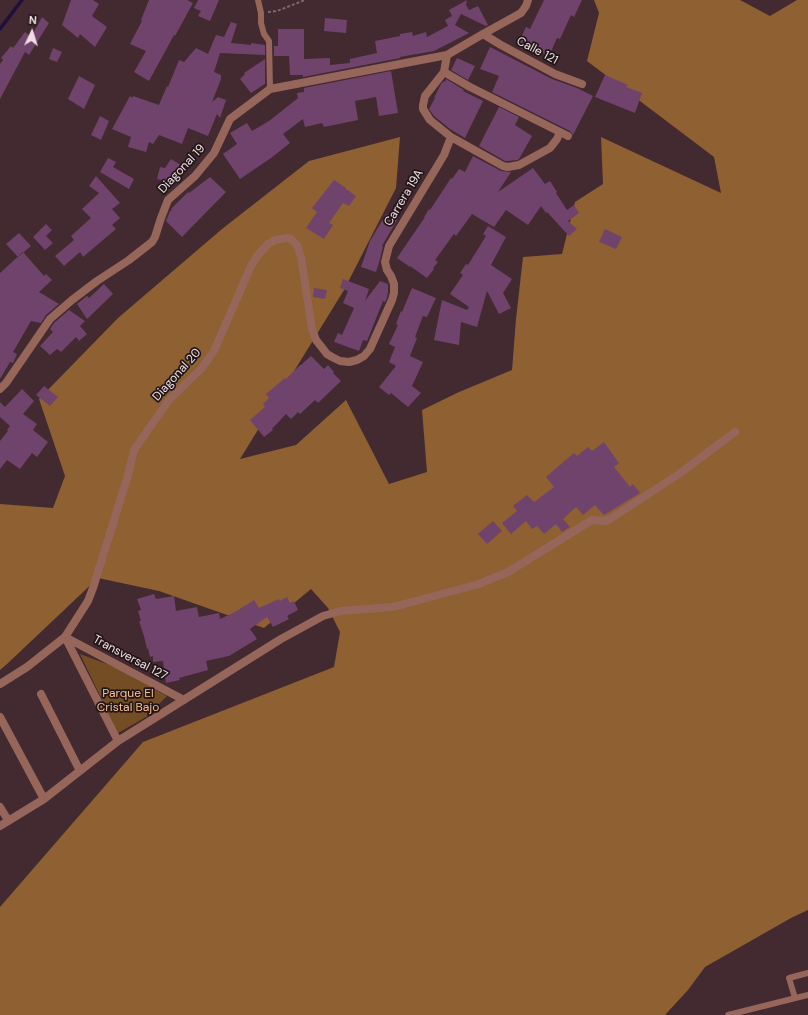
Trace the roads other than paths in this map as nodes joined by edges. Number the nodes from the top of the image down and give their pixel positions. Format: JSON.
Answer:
{"nodes":[{"id":1,"x":258,"y":0,"type":"edge"},
{"id":2,"x":528,"y":0,"type":"edge"},
{"id":3,"x":483,"y":34,"type":"junction"},
{"id":4,"x":447,"y":55,"type":"junction"},
{"id":5,"x":444,"y":72,"type":"junction"},
{"id":6,"x":582,"y":84,"type":"dead end"},
{"id":7,"x":270,"y":89,"type":"junction"},
{"id":8,"x":560,"y":132,"type":"junction"},
{"id":9,"x":568,"y":136,"type":"dead end"},
{"id":10,"x":452,"y":137,"type":"junction"},
{"id":11,"x":357,"y":360,"type":"joint"},
{"id":12,"x":0,"y":389,"type":"edge"},
{"id":13,"x":735,"y":432,"type":"dead end"},
{"id":14,"x":65,"y":637,"type":"junction"},
{"id":15,"x":0,"y":684,"type":"edge"},
{"id":16,"x":41,"y":694,"type":"dead end"},
{"id":17,"x":184,"y":700,"type":"junction"},
{"id":18,"x":0,"y":717,"type":"edge"},
{"id":19,"x":118,"y":741,"type":"junction"},
{"id":20,"x":80,"y":771,"type":"junction"},
{"id":21,"x":44,"y":799,"type":"junction"},
{"id":22,"x":0,"y":807,"type":"edge"},
{"id":23,"x":8,"y":820,"type":"junction"},
{"id":24,"x":0,"y":826,"type":"edge"},
{"id":25,"x":808,"y":973,"type":"edge"},
{"id":26,"x":808,"y":995,"type":"edge"},
{"id":27,"x":795,"y":998,"type":"junction"},
{"id":28,"x":728,"y":1015,"type":"edge"}],
"edges":[{"from":1,"to":7,"type":"lane"},
{"from":2,"to":3,"type":"street","name":"Diagonal 19"},
{"from":3,"to":4,"type":"street","name":"Diagonal 19"},
{"from":3,"to":6,"type":"street","name":"Calle 121"},
{"from":4,"to":5,"type":"street"},
{"from":4,"to":7,"type":"street","name":"Diagonal 19"},
{"from":5,"to":8,"type":"street"},
{"from":5,"to":10,"type":"street"},
{"from":7,"to":12,"type":"street","name":"Diagonal 19"},
{"from":8,"to":9,"type":"street"},
{"from":8,"to":10,"type":"street"},
{"from":10,"to":11,"type":"street","name":"Carrera 19A"},
{"from":11,"to":14,"type":"street","name":"Diagonal 20"},
{"from":13,"to":17,"type":"street"},
{"from":14,"to":15,"type":"street","name":"Diagonal 20"},
{"from":14,"to":17,"type":"street","name":"Transversal 127"},
{"from":14,"to":19,"type":"street"},
{"from":16,"to":20,"type":"street"},
{"from":17,"to":19,"type":"street"},
{"from":18,"to":21,"type":"street"},
{"from":19,"to":20,"type":"street"},
{"from":20,"to":21,"type":"street"},
{"from":21,"to":23,"type":"street"},
{"from":22,"to":23,"type":"street"},
{"from":23,"to":24,"type":"street"},
{"from":25,"to":27,"type":"lane"},
{"from":26,"to":27,"type":"lane"},
{"from":27,"to":28,"type":"lane"}]}
